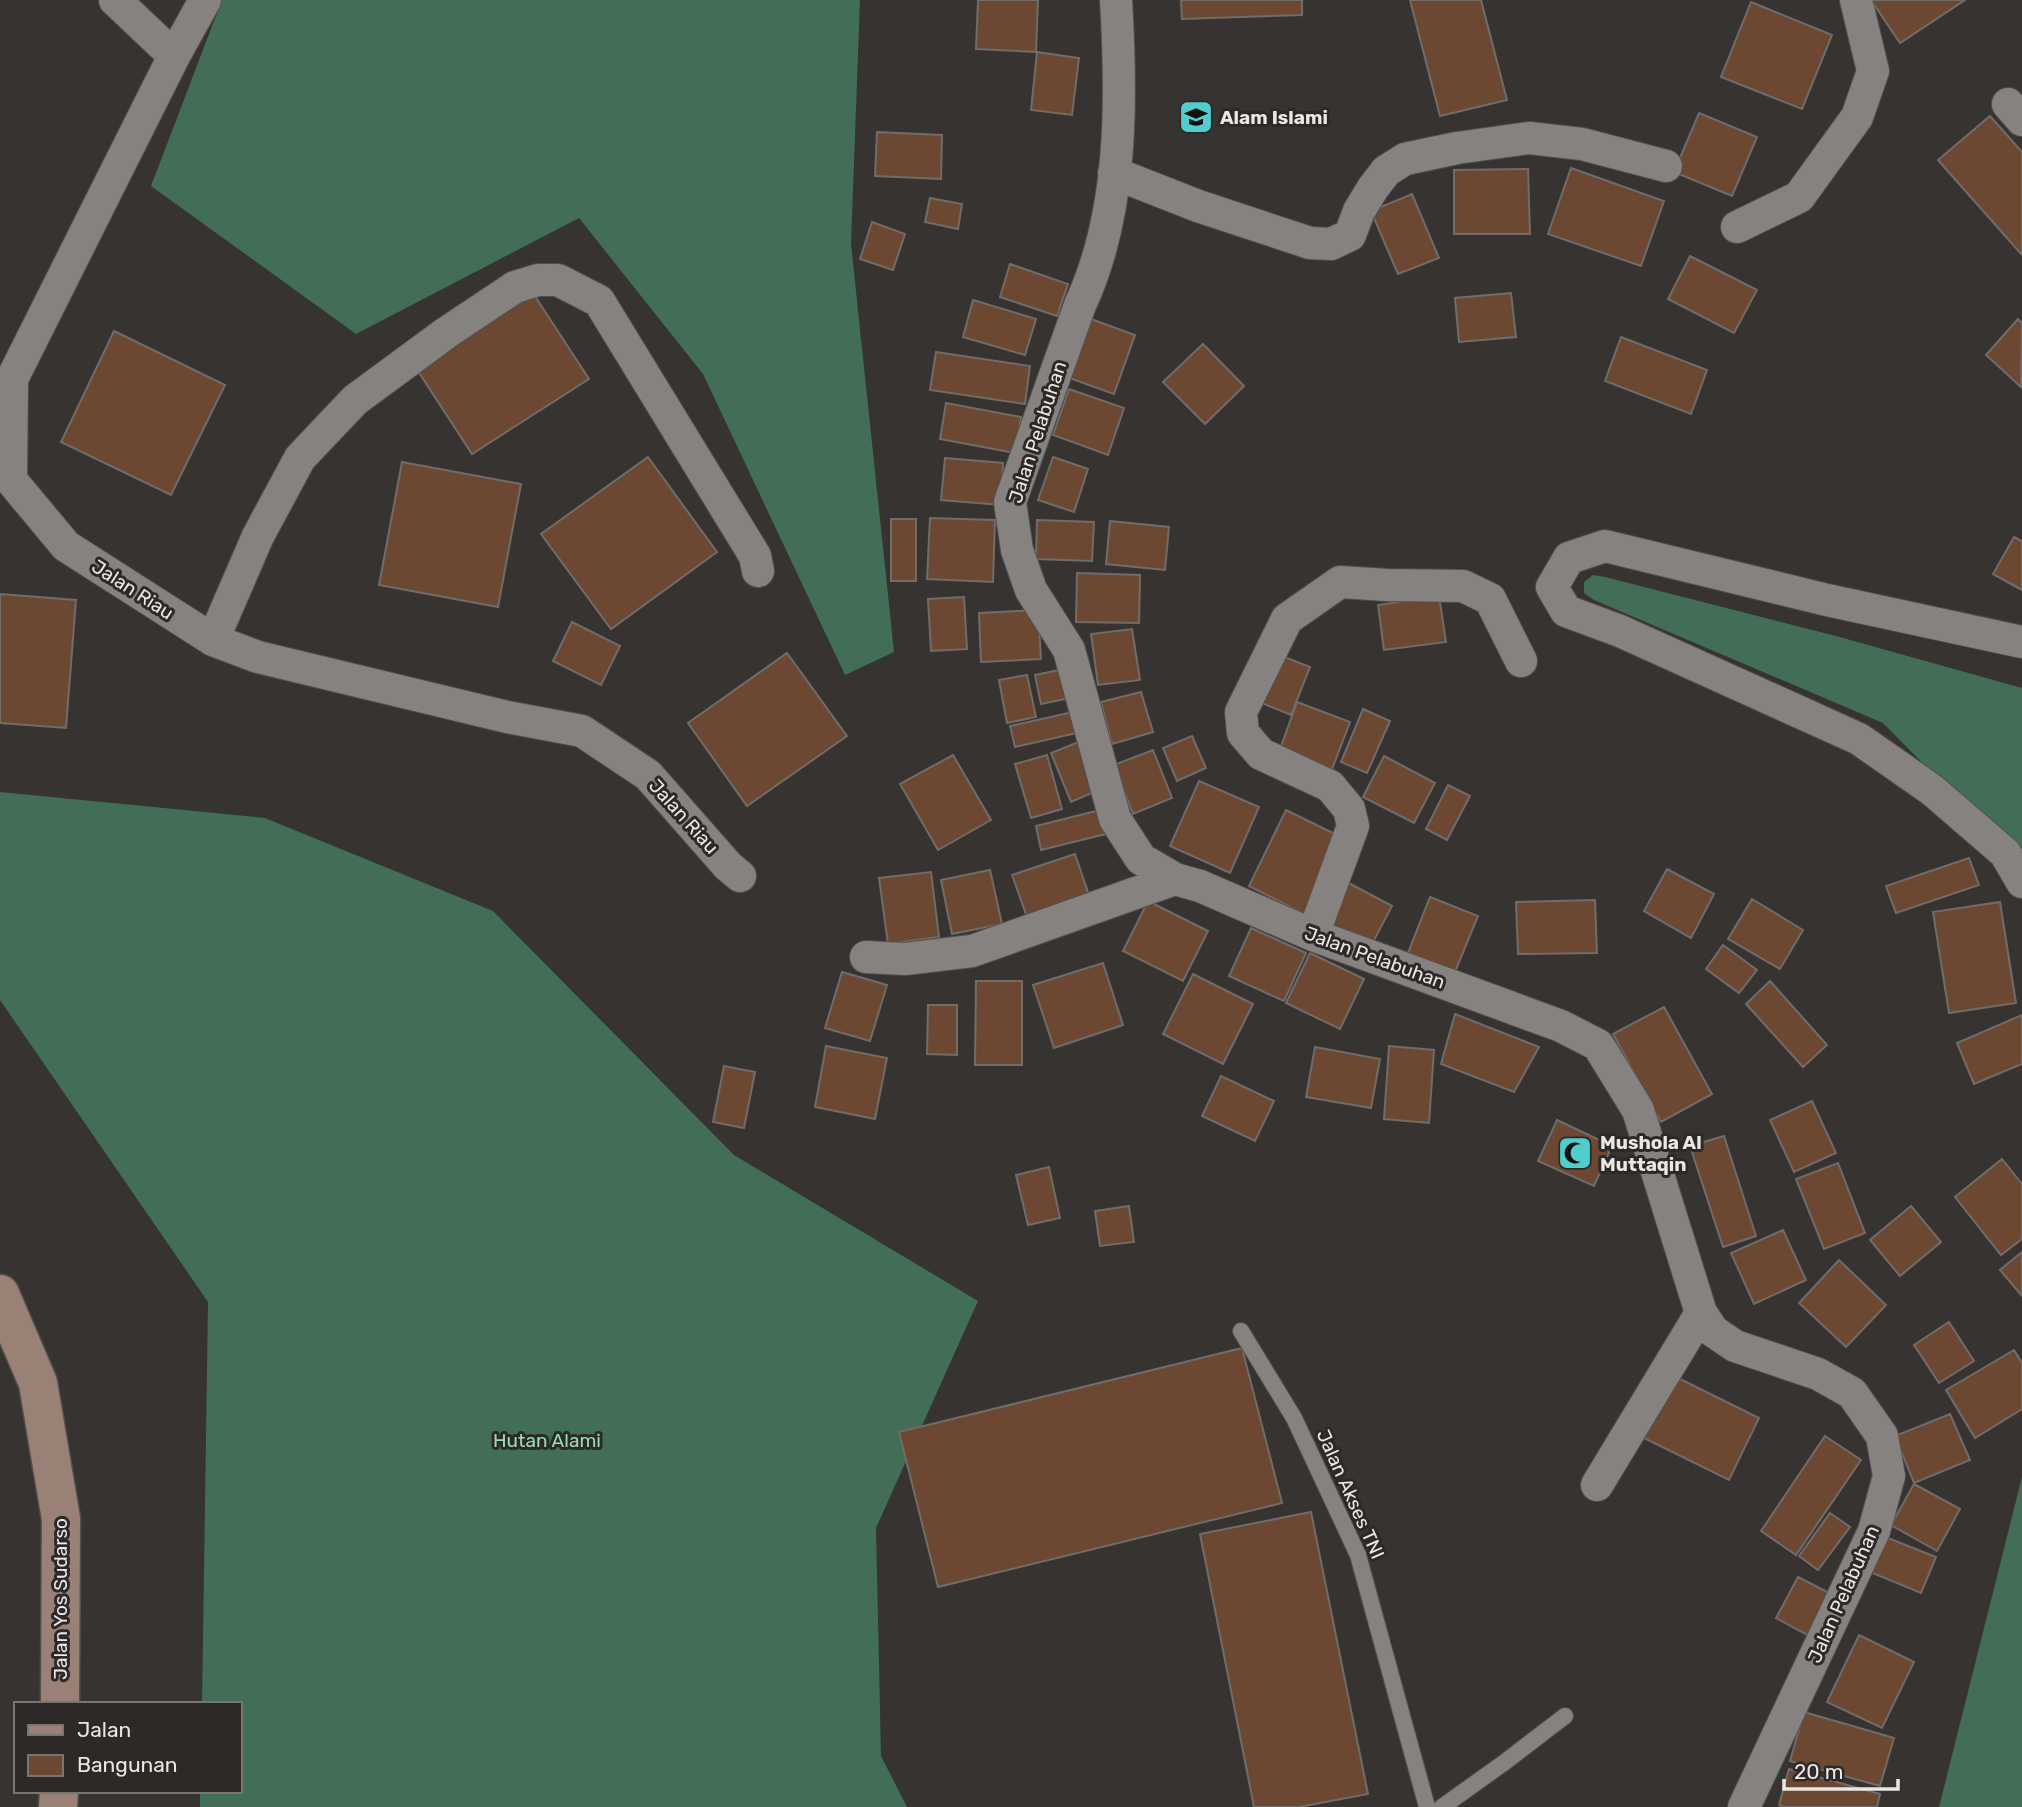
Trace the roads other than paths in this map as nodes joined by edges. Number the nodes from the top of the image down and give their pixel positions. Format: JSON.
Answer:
{"nodes":[{"id":1,"x":115,"y":0,"type":"edge"},
{"id":2,"x":205,"y":0,"type":"edge"},
{"id":3,"x":1115,"y":0,"type":"edge"},
{"id":4,"x":1856,"y":0,"type":"edge"},
{"id":5,"x":174,"y":56,"type":"junction"},
{"id":6,"x":1666,"y":166,"type":"dead end"},
{"id":7,"x":1114,"y":173,"type":"junction"},
{"id":8,"x":1737,"y":227,"type":"dead end"},
{"id":9,"x":758,"y":571,"type":"dead end"},
{"id":10,"x":213,"y":640,"type":"junction"},
{"id":11,"x":2022,"y":642,"type":"edge"},
{"id":12,"x":1521,"y":661,"type":"dead end"},
{"id":13,"x":740,"y":876,"type":"dead end"},
{"id":14,"x":1175,"y":879,"type":"junction"},
{"id":15,"x":2022,"y":882,"type":"edge"},
{"id":16,"x":1313,"y":935,"type":"junction"},
{"id":17,"x":866,"y":957,"type":"dead end"},
{"id":18,"x":0,"y":1293,"type":"edge"},
{"id":19,"x":1701,"y":1313,"type":"junction"},
{"id":20,"x":1241,"y":1332,"type":"dead end"},
{"id":21,"x":1597,"y":1485,"type":"dead end"},
{"id":22,"x":60,"y":1702,"type":"edge"},
{"id":23,"x":1565,"y":1716,"type":"dead end"},
{"id":24,"x":1427,"y":1807,"type":"edge"},
{"id":25,"x":1442,"y":1807,"type":"edge"},
{"id":26,"x":1744,"y":1807,"type":"edge"}],
"edges":[{"from":1,"to":5,"type":"street"},
{"from":2,"to":5,"type":"street","name":"Jalan Riau"},
{"from":3,"to":7,"type":"street","name":"Jalan Pelabuhan"},
{"from":4,"to":8,"type":"street"},
{"from":5,"to":10,"type":"street","name":"Jalan Riau"},
{"from":6,"to":7,"type":"street"},
{"from":7,"to":14,"type":"street","name":"Jalan Pelabuhan"},
{"from":9,"to":10,"type":"street"},
{"from":10,"to":13,"type":"street","name":"Jalan Riau"},
{"from":11,"to":15,"type":"street"},
{"from":12,"to":16,"type":"street"},
{"from":14,"to":16,"type":"street","name":"Jalan Pelabuhan"},
{"from":14,"to":17,"type":"street"},
{"from":16,"to":19,"type":"street","name":"Jalan Pelabuhan"},
{"from":18,"to":22,"type":"main road","name":"Jalan Yos Sudarso"},
{"from":19,"to":21,"type":"street"},
{"from":19,"to":26,"type":"street","name":"Jalan Pelabuhan"},
{"from":20,"to":24,"type":"lane","name":"Jalan Akses TNI"},
{"from":23,"to":25,"type":"lane"}]}
